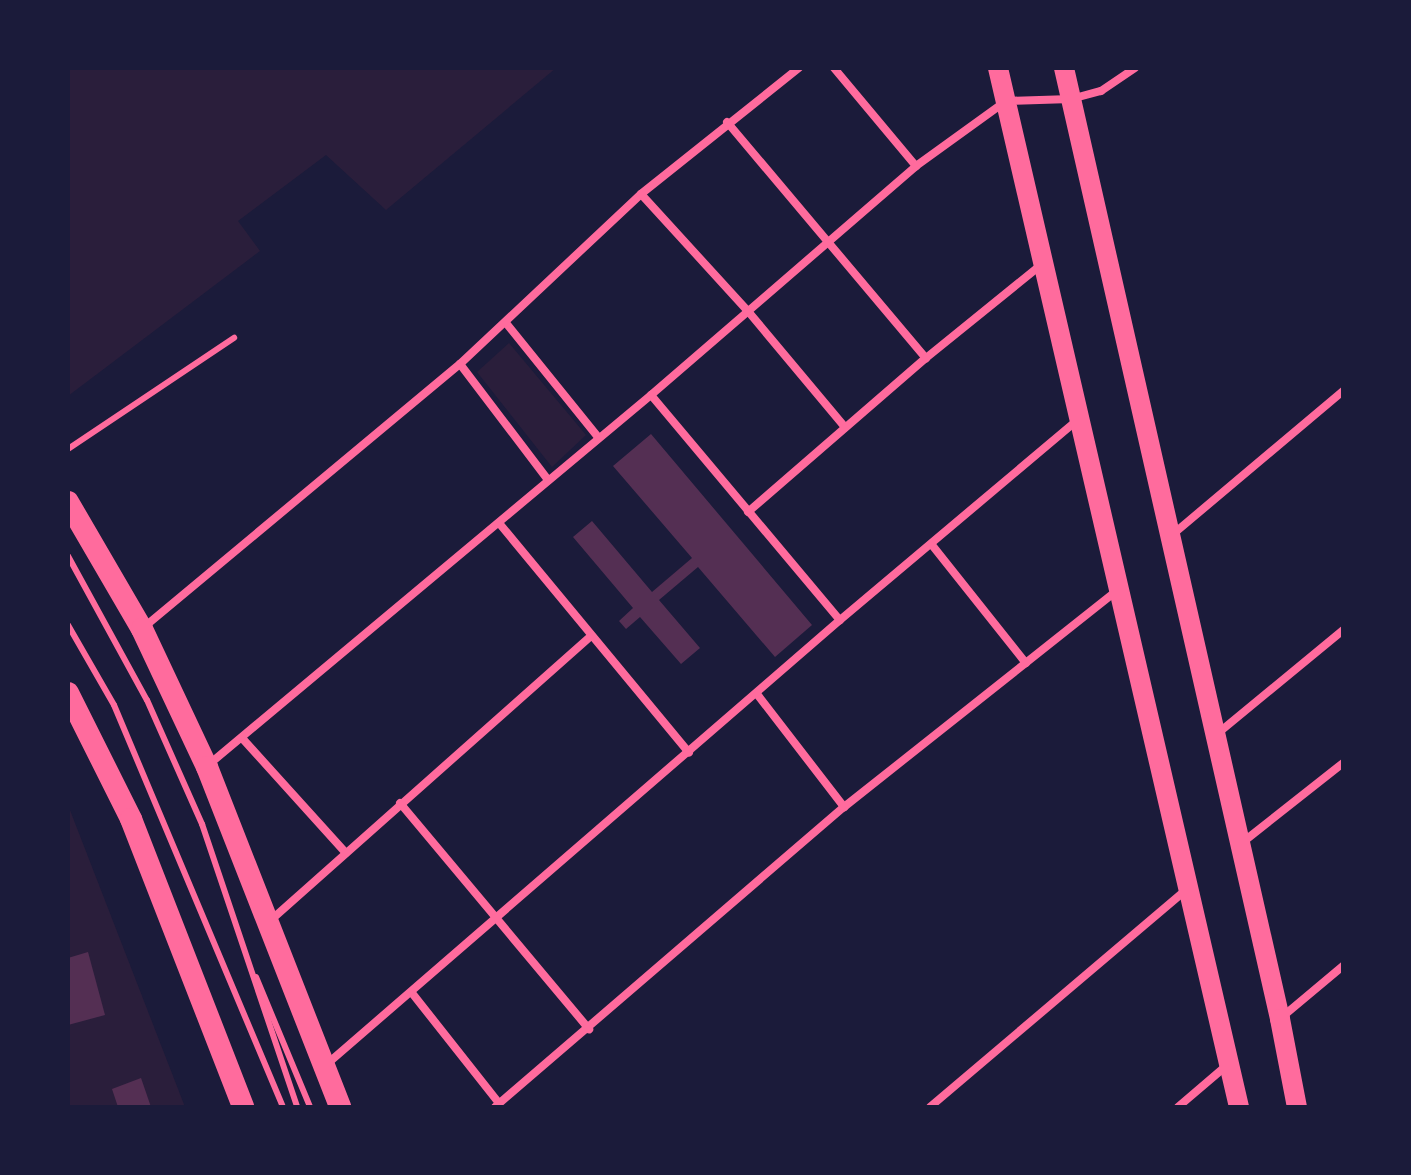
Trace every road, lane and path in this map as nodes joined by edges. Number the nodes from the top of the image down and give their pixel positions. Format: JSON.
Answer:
{"nodes":[{"id":1,"x":799,"y":68,"type":"edge"},
{"id":2,"x":834,"y":68,"type":"edge"},
{"id":3,"x":998,"y":68,"type":"edge"},
{"id":4,"x":1064,"y":68,"type":"edge"},
{"id":5,"x":1135,"y":68,"type":"edge"},
{"id":6,"x":1071,"y":99,"type":"junction"},
{"id":7,"x":1006,"y":101,"type":"junction"},
{"id":8,"x":727,"y":122,"type":"junction"},
{"id":9,"x":916,"y":166,"type":"junction"},
{"id":10,"x":641,"y":194,"type":"junction"},
{"id":11,"x":827,"y":241,"type":"junction"},
{"id":12,"x":1045,"y":262,"type":"junction"},
{"id":13,"x":747,"y":310,"type":"junction"},
{"id":14,"x":506,"y":323,"type":"junction"},
{"id":15,"x":234,"y":338,"type":"dead end"},
{"id":16,"x":926,"y":358,"type":"junction"},
{"id":17,"x":460,"y":364,"type":"junction"},
{"id":18,"x":1343,"y":391,"type":"edge"},
{"id":19,"x":651,"y":395,"type":"junction"},
{"id":20,"x":1079,"y":419,"type":"junction"},
{"id":21,"x":845,"y":427,"type":"junction"},
{"id":22,"x":598,"y":437,"type":"junction"},
{"id":23,"x":68,"y":449,"type":"edge"},
{"id":24,"x":548,"y":480,"type":"junction"},
{"id":25,"x":68,"y":502,"type":"edge"},
{"id":26,"x":748,"y":512,"type":"junction"},
{"id":27,"x":499,"y":523,"type":"junction"},
{"id":28,"x":1170,"y":537,"type":"junction"},
{"id":29,"x":932,"y":545,"type":"junction"},
{"id":30,"x":68,"y":556,"type":"edge"},
{"id":31,"x":1119,"y":589,"type":"junction"},
{"id":32,"x":840,"y":620,"type":"junction"},
{"id":33,"x":68,"y":625,"type":"edge"},
{"id":34,"x":142,"y":629,"type":"junction"},
{"id":35,"x":1343,"y":630,"type":"edge"},
{"id":36,"x":590,"y":637,"type":"junction"},
{"id":37,"x":1026,"y":663,"type":"junction"},
{"id":38,"x":68,"y":693,"type":"edge"},
{"id":39,"x":757,"y":694,"type":"junction"},
{"id":40,"x":1216,"y":735,"type":"junction"},
{"id":41,"x":242,"y":738,"type":"junction"},
{"id":42,"x":689,"y":753,"type":"junction"},
{"id":43,"x":1343,"y":763,"type":"edge"},
{"id":44,"x":207,"y":767,"type":"junction"},
{"id":45,"x":400,"y":803,"type":"junction"},
{"id":46,"x":844,"y":807,"type":"junction"},
{"id":47,"x":1240,"y":845,"type":"junction"},
{"id":48,"x":346,"y":853,"type":"junction"},
{"id":49,"x":1188,"y":888,"type":"junction"},
{"id":50,"x":494,"y":916,"type":"junction"},
{"id":51,"x":233,"y":922,"type":"junction"},
{"id":52,"x":268,"y":923,"type":"junction"},
{"id":53,"x":1343,"y":966,"type":"edge"},
{"id":54,"x":412,"y":993,"type":"junction"},
{"id":55,"x":1280,"y":1019,"type":"junction"},
{"id":56,"x":589,"y":1029,"type":"junction"},
{"id":57,"x":1229,"y":1064,"type":"junction"},
{"id":58,"x":325,"y":1066,"type":"junction"},
{"id":59,"x":497,"y":1105,"type":"edge"},
{"id":60,"x":243,"y":1107,"type":"edge"},
{"id":61,"x":283,"y":1107,"type":"edge"},
{"id":62,"x":297,"y":1107,"type":"edge"},
{"id":63,"x":310,"y":1107,"type":"edge"},
{"id":64,"x":340,"y":1107,"type":"edge"},
{"id":65,"x":930,"y":1107,"type":"edge"},
{"id":66,"x":1178,"y":1107,"type":"edge"},
{"id":67,"x":1239,"y":1107,"type":"edge"},
{"id":68,"x":1297,"y":1107,"type":"edge"}],
"edges":[{"from":1,"to":8,"type":"street"},
{"from":2,"to":9,"type":"street"},
{"from":3,"to":7,"type":"main road"},
{"from":4,"to":6,"type":"main road"},
{"from":5,"to":6,"type":"street"},
{"from":6,"to":7,"type":"street"},
{"from":6,"to":28,"type":"main road"},
{"from":7,"to":9,"type":"street"},
{"from":7,"to":12,"type":"main road"},
{"from":8,"to":10,"type":"street"},
{"from":8,"to":11,"type":"street"},
{"from":9,"to":11,"type":"street"},
{"from":10,"to":13,"type":"street"},
{"from":10,"to":14,"type":"street"},
{"from":11,"to":13,"type":"street"},
{"from":11,"to":16,"type":"street"},
{"from":12,"to":16,"type":"street"},
{"from":12,"to":20,"type":"main road"},
{"from":13,"to":19,"type":"street"},
{"from":13,"to":21,"type":"street"},
{"from":14,"to":17,"type":"street"},
{"from":14,"to":22,"type":"street"},
{"from":15,"to":23,"type":"lane"},
{"from":16,"to":21,"type":"street"},
{"from":17,"to":24,"type":"street"},
{"from":17,"to":34,"type":"street"},
{"from":18,"to":28,"type":"street"},
{"from":19,"to":22,"type":"street"},
{"from":19,"to":26,"type":"street"},
{"from":20,"to":29,"type":"street"},
{"from":20,"to":31,"type":"main road"},
{"from":21,"to":26,"type":"street"},
{"from":22,"to":24,"type":"street"},
{"from":24,"to":27,"type":"street"},
{"from":25,"to":34,"type":"highway"},
{"from":26,"to":32,"type":"street"},
{"from":27,"to":36,"type":"street"},
{"from":27,"to":41,"type":"street"},
{"from":28,"to":40,"type":"main road"},
{"from":29,"to":32,"type":"street"},
{"from":29,"to":37,"type":"street"},
{"from":30,"to":51,"type":"lane"},
{"from":31,"to":37,"type":"street"},
{"from":31,"to":49,"type":"main road"},
{"from":32,"to":39,"type":"street"},
{"from":33,"to":61,"type":"lane"},
{"from":34,"to":44,"type":"highway"},
{"from":35,"to":40,"type":"street"},
{"from":36,"to":42,"type":"street"},
{"from":36,"to":45,"type":"street"},
{"from":37,"to":46,"type":"street"},
{"from":38,"to":60,"type":"highway"},
{"from":39,"to":42,"type":"street"},
{"from":39,"to":46,"type":"street"},
{"from":40,"to":47,"type":"main road"},
{"from":41,"to":44,"type":"street"},
{"from":41,"to":48,"type":"street"},
{"from":42,"to":50,"type":"street"},
{"from":43,"to":47,"type":"street"},
{"from":44,"to":52,"type":"highway"},
{"from":45,"to":48,"type":"street"},
{"from":45,"to":50,"type":"street"},
{"from":46,"to":56,"type":"street"},
{"from":47,"to":55,"type":"main road"},
{"from":48,"to":52,"type":"street"},
{"from":49,"to":57,"type":"main road"},
{"from":49,"to":65,"type":"street"},
{"from":50,"to":54,"type":"street"},
{"from":50,"to":56,"type":"street"},
{"from":51,"to":62,"type":"lane"},
{"from":51,"to":63,"type":"lane"},
{"from":52,"to":58,"type":"highway"},
{"from":53,"to":55,"type":"street"},
{"from":54,"to":58,"type":"street"},
{"from":54,"to":59,"type":"street"},
{"from":55,"to":68,"type":"main road"},
{"from":56,"to":59,"type":"street"},
{"from":57,"to":66,"type":"street"},
{"from":57,"to":67,"type":"main road"},
{"from":58,"to":64,"type":"highway"}]}
